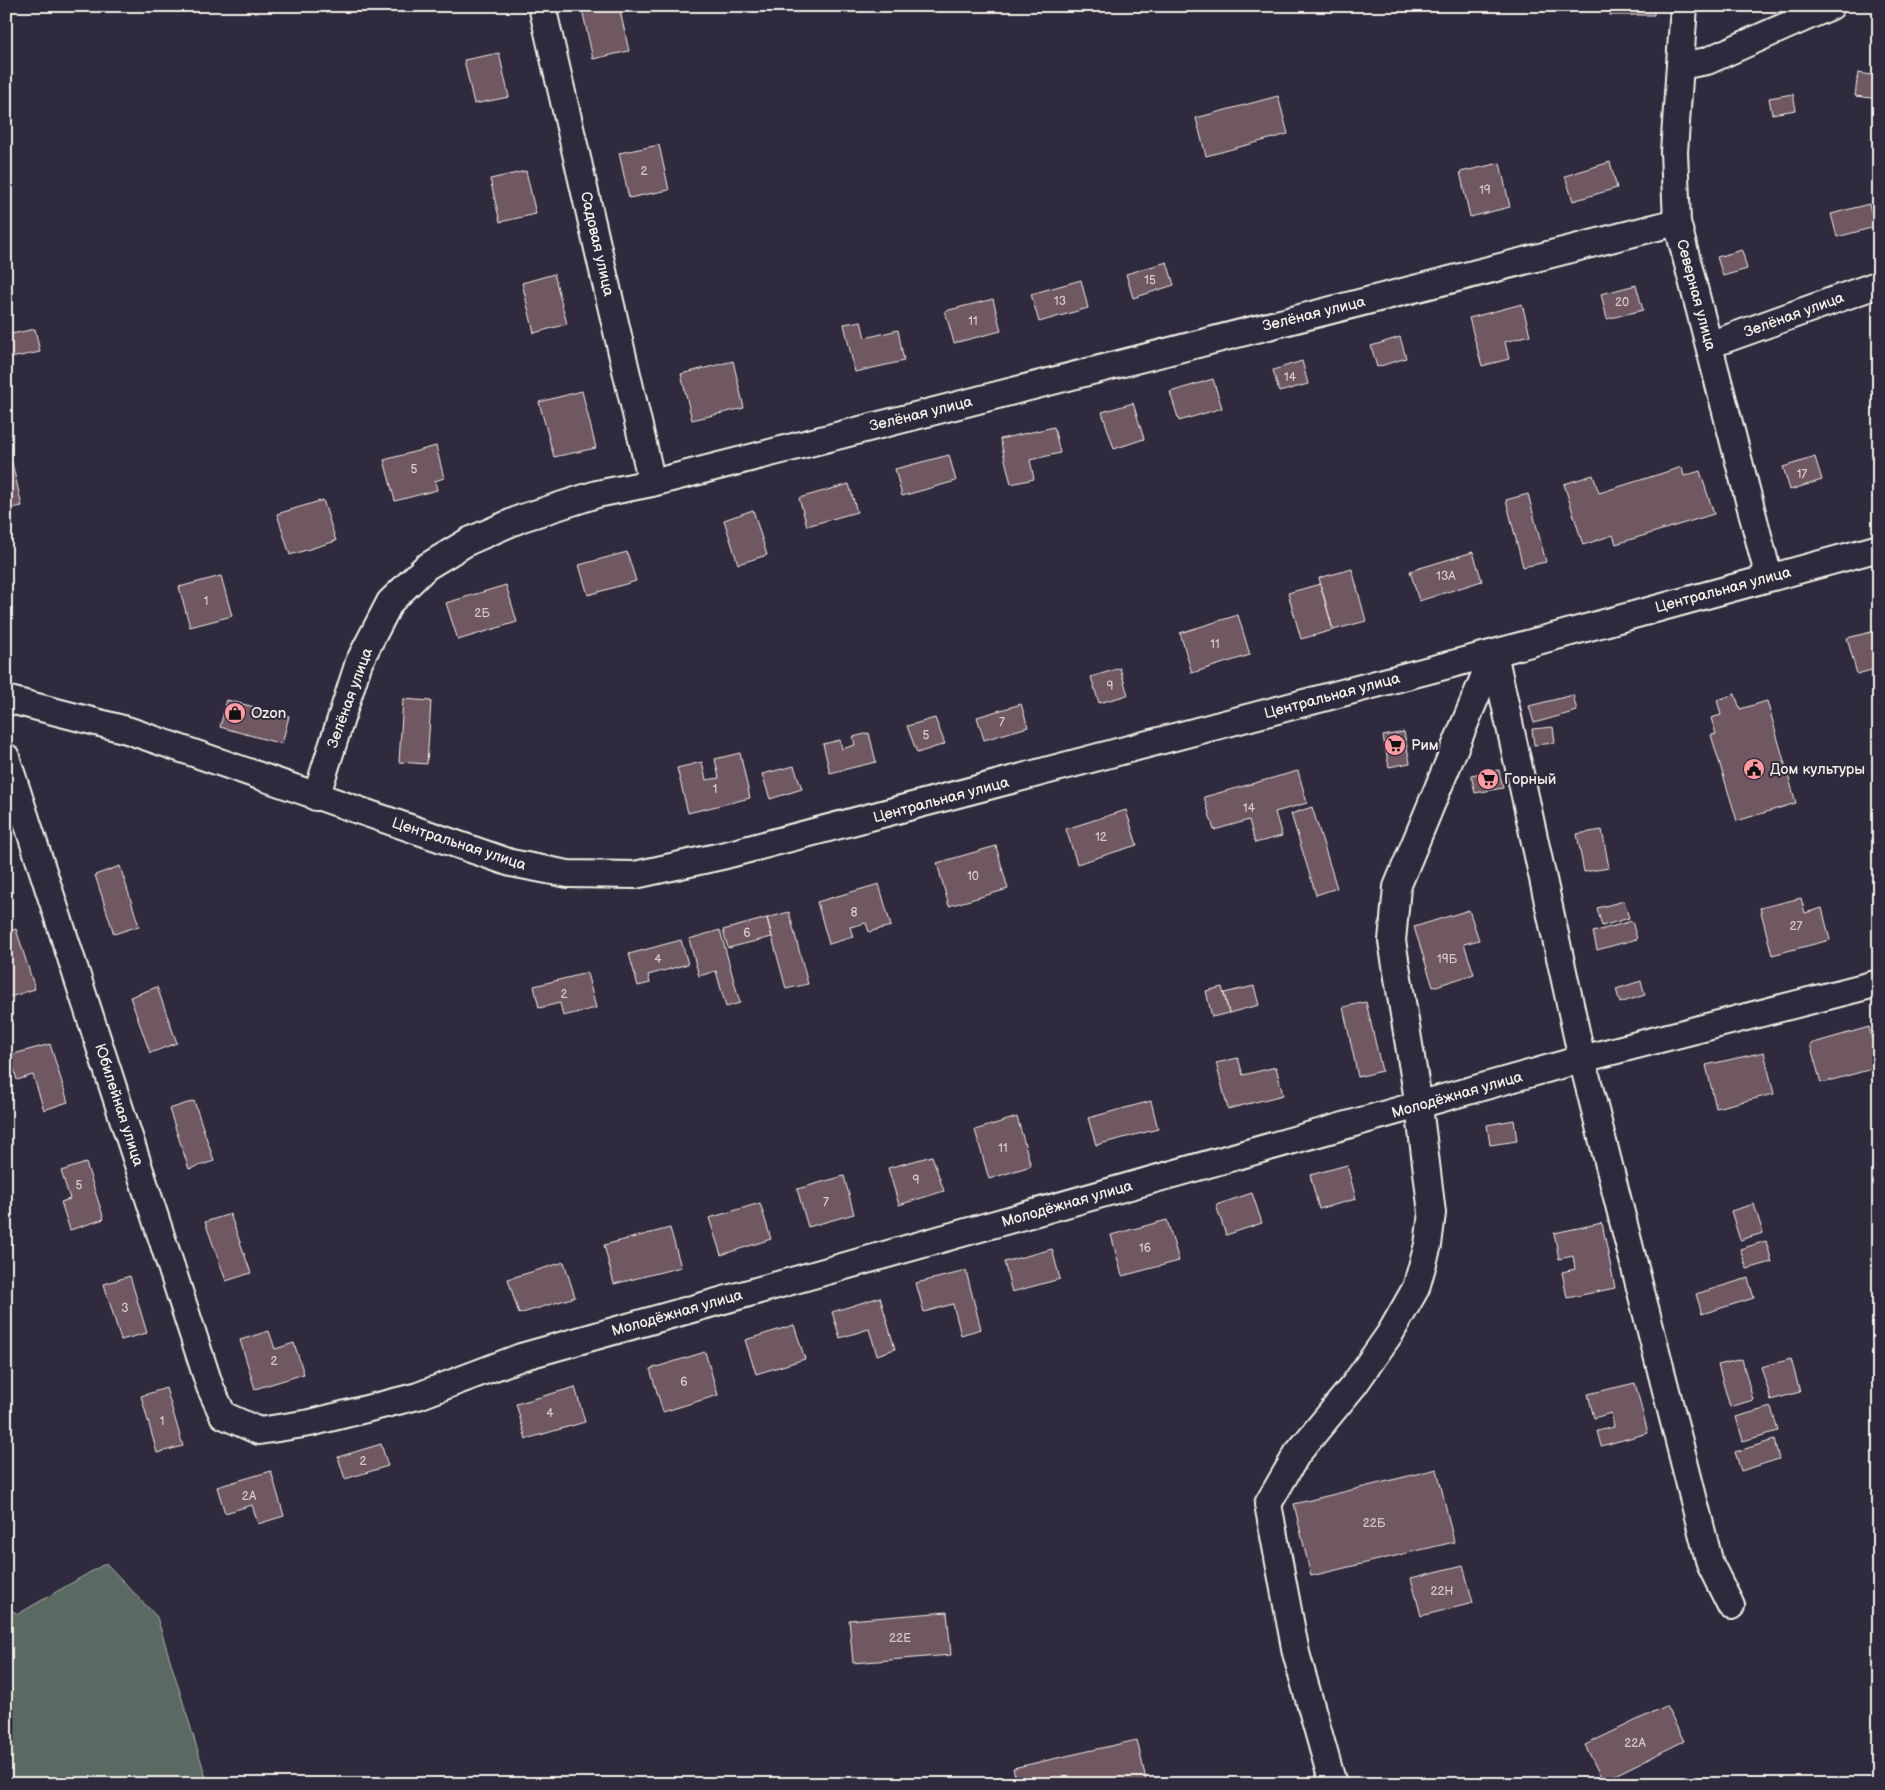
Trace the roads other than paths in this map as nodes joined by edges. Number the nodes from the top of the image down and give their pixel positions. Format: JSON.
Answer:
{"nodes":[{"id":1,"x":542,"y":6,"type":"edge"},
{"id":2,"x":1684,"y":6,"type":"edge"},
{"id":3,"x":1831,"y":6,"type":"edge"},
{"id":4,"x":1680,"y":66,"type":"junction"},
{"id":5,"x":1677,"y":222,"type":"junction"},
{"id":6,"x":1879,"y":284,"type":"edge"},
{"id":7,"x":1709,"y":345,"type":"junction"},
{"id":8,"x":652,"y":483,"type":"junction"},
{"id":9,"x":1879,"y":548,"type":"edge"},
{"id":10,"x":1770,"y":578,"type":"junction"},
{"id":11,"x":1494,"y":653,"type":"junction"},
{"id":12,"x":6,"y":699,"type":"edge"},
{"id":13,"x":6,"y":757,"type":"edge"},
{"id":14,"x":316,"y":797,"type":"junction"},
{"id":15,"x":1879,"y":983,"type":"edge"},
{"id":16,"x":1582,"y":1059,"type":"junction"},
{"id":17,"x":1419,"y":1106,"type":"junction"},
{"id":18,"x":259,"y":1432,"type":"joint"},
{"id":19,"x":1731,"y":1606,"type":"dead end"},
{"id":20,"x":1333,"y":1784,"type":"edge"}],
"edges":[{"from":1,"to":8,"type":"street","name":"Садовая улица"},
{"from":2,"to":4,"type":"street","name":"Северная улица"},
{"from":3,"to":4,"type":"street"},
{"from":4,"to":5,"type":"street","name":"Северная улица"},
{"from":5,"to":7,"type":"street","name":"Северная улица"},
{"from":5,"to":8,"type":"street","name":"Зелёная улица"},
{"from":6,"to":7,"type":"street","name":"Зелёная улица"},
{"from":7,"to":10,"type":"street","name":"Северная улица"},
{"from":8,"to":14,"type":"street","name":"Зелёная улица"},
{"from":9,"to":10,"type":"street","name":"Центральная улица"},
{"from":10,"to":11,"type":"street","name":"Центральная улица"},
{"from":11,"to":14,"type":"street","name":"Центральная улица"},
{"from":11,"to":16,"type":"street"},
{"from":11,"to":17,"type":"street"},
{"from":12,"to":14,"type":"street","name":"Центральная улица"},
{"from":13,"to":18,"type":"street","name":"Юбилейная улица"},
{"from":15,"to":16,"type":"street","name":"Молодёжная улица"},
{"from":16,"to":17,"type":"street","name":"Молодёжная улица"},
{"from":16,"to":19,"type":"street"},
{"from":17,"to":18,"type":"street","name":"Молодёжная улица"},
{"from":17,"to":20,"type":"street"}]}
